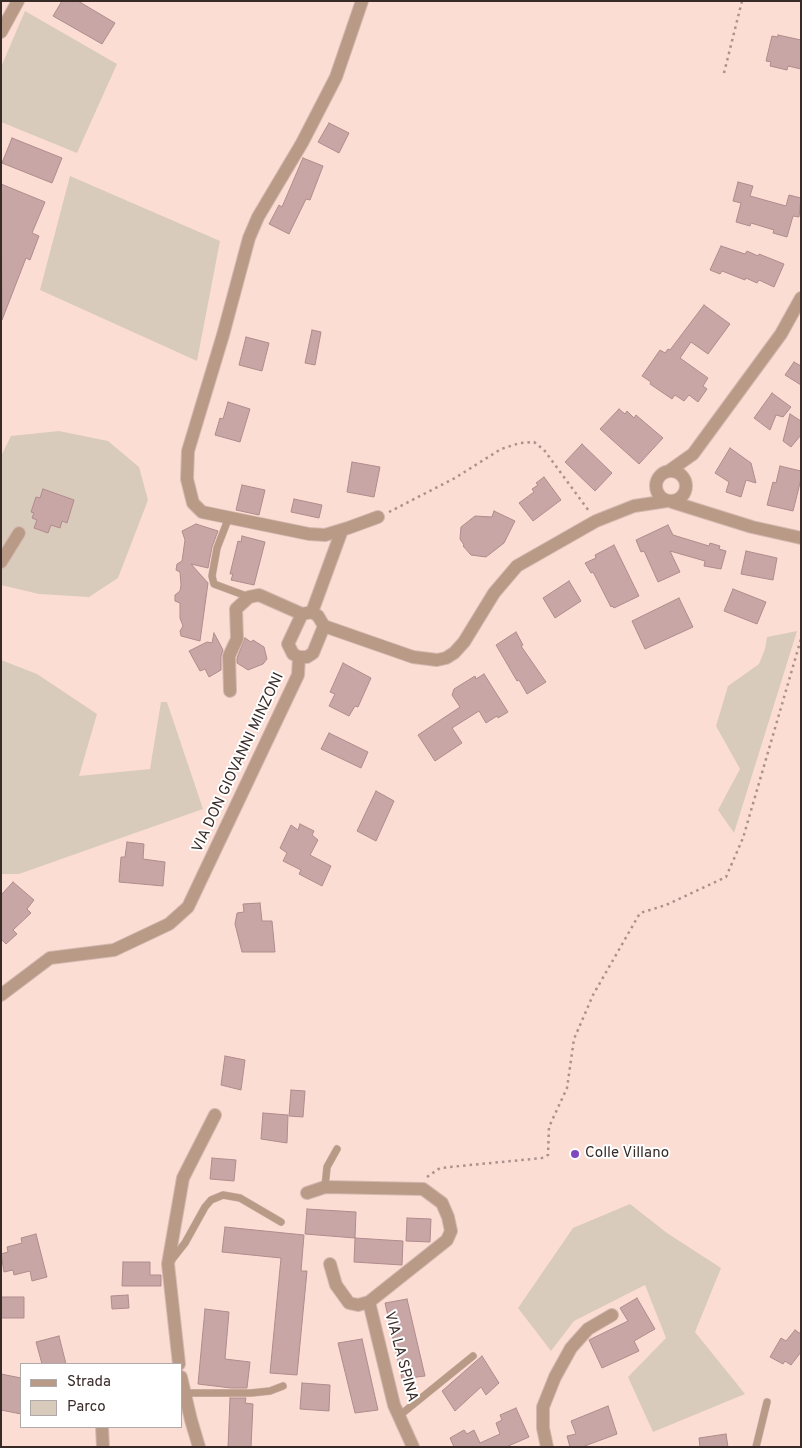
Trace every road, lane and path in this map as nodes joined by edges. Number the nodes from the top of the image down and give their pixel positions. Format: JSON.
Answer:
{"nodes":[{"id":1,"x":18,"y":1,"type":"edge"},
{"id":2,"x":362,"y":1,"type":"edge"},
{"id":3,"x":742,"y":1,"type":"edge"},
{"id":4,"x":1,"y":32,"type":"edge"},
{"id":5,"x":724,"y":73,"type":"dead end"},
{"id":6,"x":801,"y":298,"type":"edge"},
{"id":7,"x":693,"y":454,"type":"junction"},
{"id":8,"x":669,"y":471,"type":"junction"},
{"id":9,"x":685,"y":485,"type":"junction"},
{"id":10,"x":655,"y":488,"type":"junction"},
{"id":11,"x":669,"y":502,"type":"junction"},
{"id":12,"x":634,"y":506,"type":"junction"},
{"id":13,"x":697,"y":510,"type":"junction"},
{"id":14,"x":229,"y":517,"type":"junction"},
{"id":15,"x":378,"y":517,"type":"joint"},
{"id":16,"x":596,"y":521,"type":"junction"},
{"id":17,"x":342,"y":530,"type":"junction"},
{"id":18,"x":19,"y":533,"type":"dead end"},
{"id":19,"x":801,"y":538,"type":"edge"},
{"id":20,"x":1,"y":562,"type":"edge"},
{"id":21,"x":249,"y":598,"type":"junction"},
{"id":22,"x":307,"y":613,"type":"junction"},
{"id":23,"x":324,"y":626,"type":"junction"},
{"id":24,"x":801,"y":639,"type":"edge"},
{"id":25,"x":299,"y":657,"type":"junction"},
{"id":26,"x":230,"y":691,"type":"dead end"},
{"id":27,"x":1,"y":995,"type":"edge"},
{"id":28,"x":215,"y":1114,"type":"dead end"},
{"id":29,"x":337,"y":1149,"type":"dead end"},
{"id":30,"x":324,"y":1187,"type":"junction"},
{"id":31,"x":423,"y":1189,"type":"junction"},
{"id":32,"x":307,"y":1193,"type":"dead end"},
{"id":33,"x":281,"y":1222,"type":"dead end"},
{"id":34,"x":168,"y":1264,"type":"junction"},
{"id":35,"x":330,"y":1264,"type":"dead end"},
{"id":36,"x":369,"y":1302,"type":"junction"},
{"id":37,"x":612,"y":1315,"type":"dead end"},
{"id":38,"x":473,"y":1356,"type":"dead end"},
{"id":39,"x":179,"y":1363,"type":"edge"},
{"id":40,"x":182,"y":1381,"type":"edge"},
{"id":41,"x":283,"y":1386,"type":"dead end"},
{"id":42,"x":185,"y":1393,"type":"junction"},
{"id":43,"x":767,"y":1402,"type":"dead end"},
{"id":44,"x":399,"y":1416,"type":"junction"},
{"id":45,"x":102,"y":1428,"type":"edge"},
{"id":46,"x":103,"y":1447,"type":"edge"},
{"id":47,"x":199,"y":1447,"type":"edge"},
{"id":48,"x":413,"y":1447,"type":"edge"},
{"id":49,"x":547,"y":1447,"type":"edge"},
{"id":50,"x":756,"y":1447,"type":"edge"}],
"edges":[{"from":1,"to":4,"type":"street"},
{"from":2,"to":14,"type":"street"},
{"from":3,"to":5,"type":"path"},
{"from":6,"to":7,"type":"street"},
{"from":7,"to":8,"type":"street"},
{"from":7,"to":9,"type":"street"},
{"from":8,"to":9,"type":"street"},
{"from":8,"to":10,"type":"street"},
{"from":9,"to":11,"type":"street"},
{"from":9,"to":13,"type":"street"},
{"from":10,"to":11,"type":"street"},
{"from":10,"to":12,"type":"street"},
{"from":11,"to":12,"type":"street"},
{"from":11,"to":13,"type":"street"},
{"from":12,"to":16,"type":"street"},
{"from":13,"to":19,"type":"street"},
{"from":14,"to":17,"type":"street"},
{"from":14,"to":21,"type":"lane"},
{"from":15,"to":16,"type":"path"},
{"from":15,"to":17,"type":"street"},
{"from":16,"to":23,"type":"street"},
{"from":17,"to":22,"type":"street"},
{"from":18,"to":20,"type":"street"},
{"from":21,"to":22,"type":"street"},
{"from":21,"to":26,"type":"street"},
{"from":22,"to":23,"type":"street"},
{"from":22,"to":25,"type":"street"},
{"from":23,"to":25,"type":"street"},
{"from":24,"to":31,"type":"path"},
{"from":25,"to":27,"type":"street","name":"VIA DON GIOVANNI MINZONI"},
{"from":28,"to":34,"type":"street"},
{"from":29,"to":30,"type":"lane"},
{"from":30,"to":31,"type":"street"},
{"from":30,"to":32,"type":"street"},
{"from":31,"to":36,"type":"street"},
{"from":33,"to":34,"type":"lane"},
{"from":34,"to":39,"type":"street"},
{"from":35,"to":36,"type":"street"},
{"from":36,"to":44,"type":"street","name":"VIA LA SPINA"},
{"from":37,"to":49,"type":"street"},
{"from":38,"to":44,"type":"lane"},
{"from":40,"to":42,"type":"street"},
{"from":41,"to":42,"type":"lane"},
{"from":42,"to":47,"type":"street"},
{"from":43,"to":50,"type":"lane"},
{"from":44,"to":48,"type":"street","name":"VIA LA SPINA"},
{"from":45,"to":46,"type":"street"}]}
